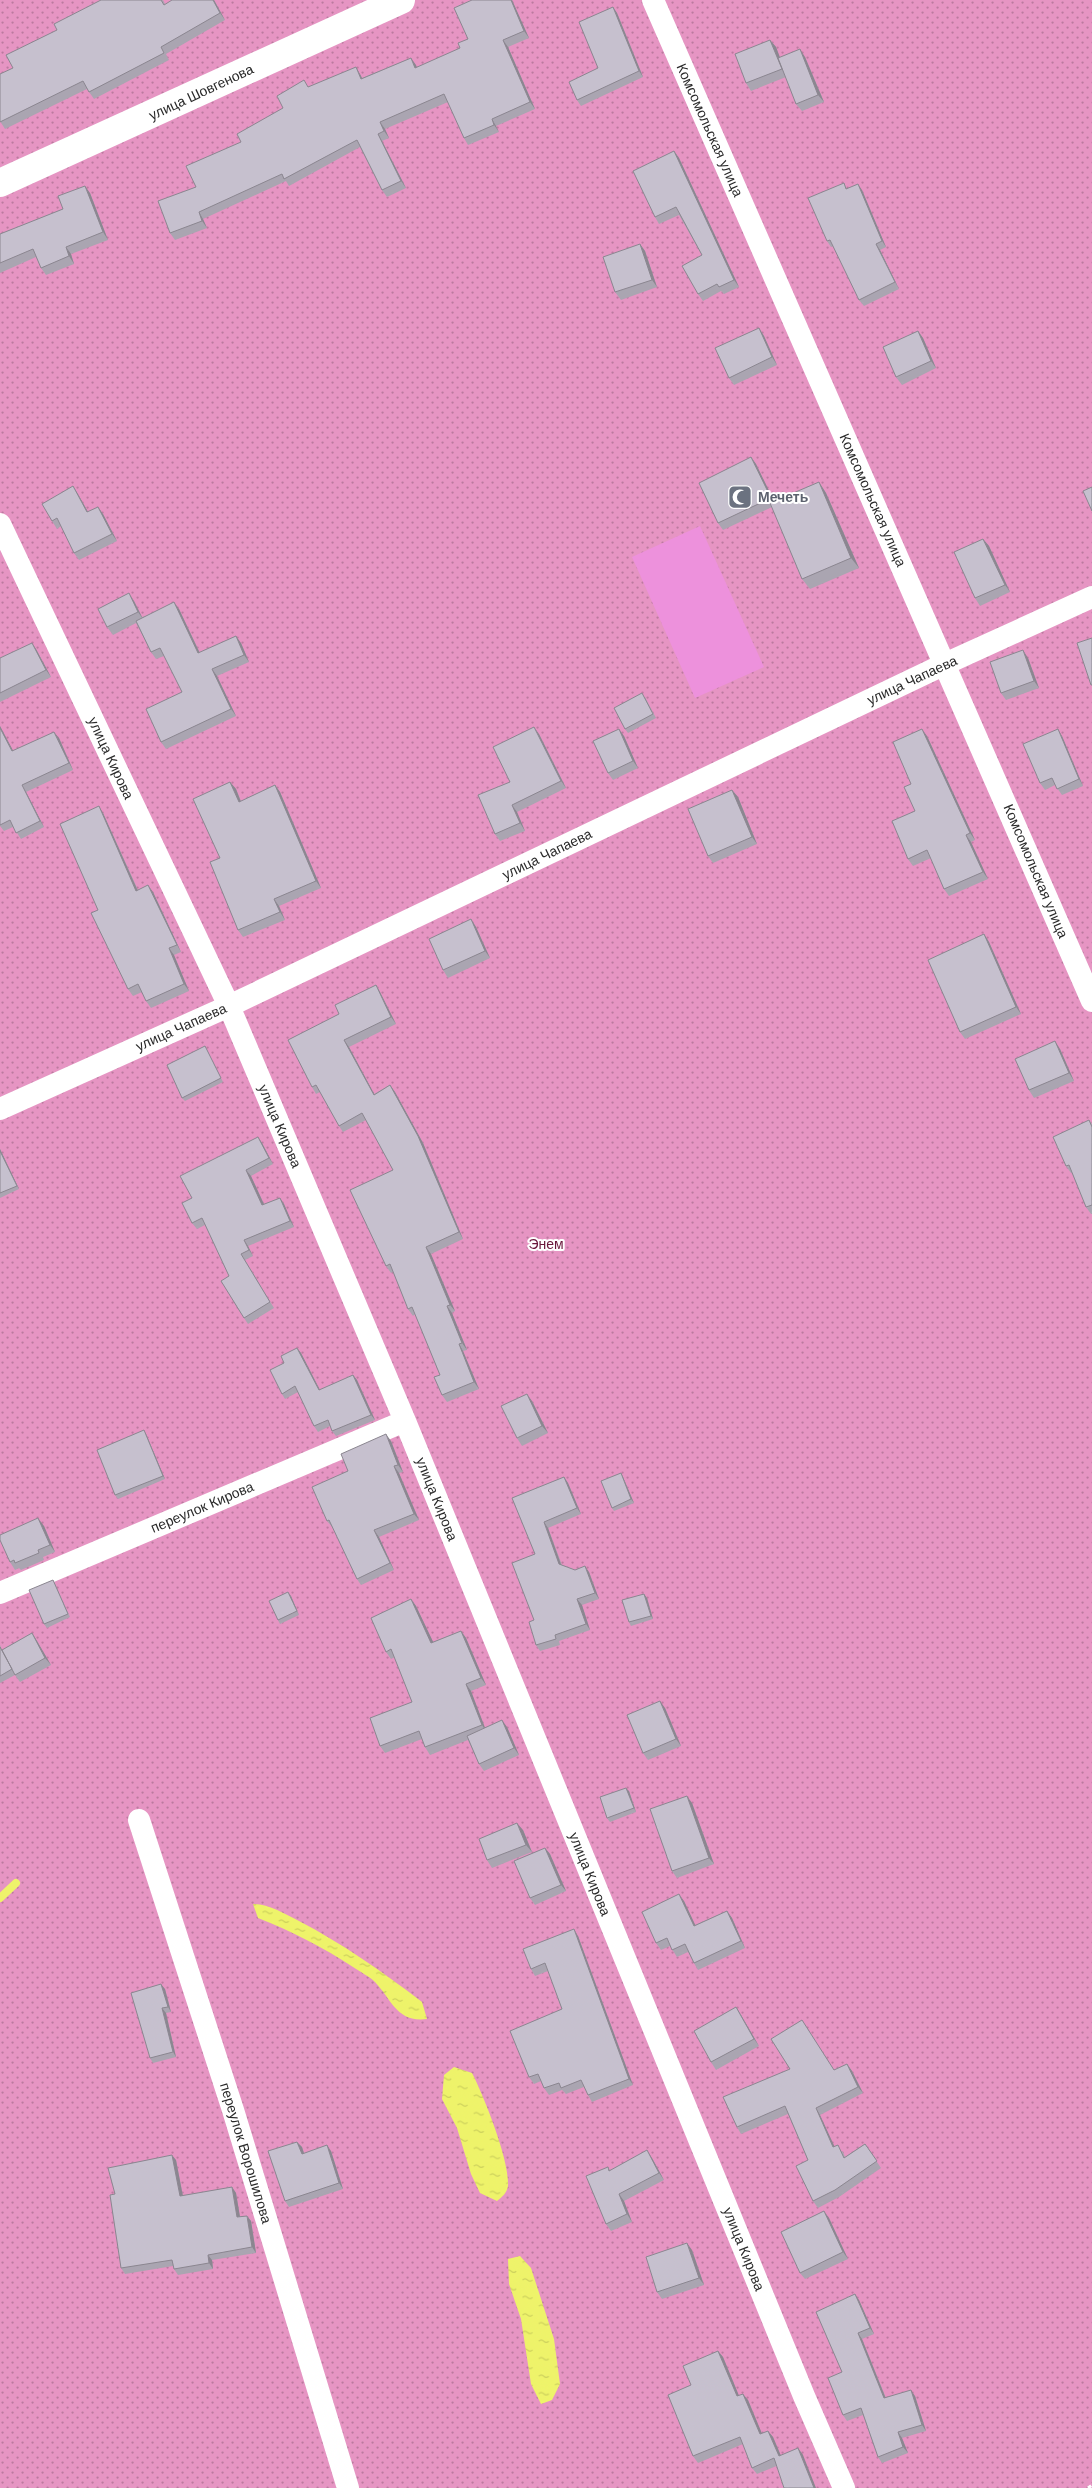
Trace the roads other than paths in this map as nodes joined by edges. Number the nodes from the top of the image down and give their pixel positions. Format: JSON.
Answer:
{"nodes":[{"id":1,"x":401,"y":0,"type":"edge"},
{"id":2,"x":653,"y":0,"type":"edge"},
{"id":3,"x":0,"y":183,"type":"edge"},
{"id":4,"x":0,"y":524,"type":"edge"},
{"id":5,"x":1092,"y":597,"type":"edge"},
{"id":6,"x":945,"y":664,"type":"junction"},
{"id":7,"x":1092,"y":1001,"type":"edge"},
{"id":8,"x":229,"y":1006,"type":"junction"},
{"id":9,"x":0,"y":1109,"type":"edge"},
{"id":10,"x":405,"y":1421,"type":"junction"},
{"id":11,"x":0,"y":1593,"type":"edge"},
{"id":12,"x":139,"y":1820,"type":"dead end"},
{"id":13,"x":348,"y":2488,"type":"edge"},
{"id":14,"x":844,"y":2488,"type":"edge"}],
"edges":[{"from":1,"to":3,"type":"street","name":"улица Шовгенова"},
{"from":2,"to":6,"type":"street","name":"Комсомольская улица"},
{"from":4,"to":8,"type":"street","name":"улица Кирова"},
{"from":5,"to":6,"type":"street","name":"улица Чапаева"},
{"from":6,"to":7,"type":"street","name":"Комсомольская улица"},
{"from":6,"to":8,"type":"street","name":"улица Чапаева"},
{"from":8,"to":9,"type":"street","name":"улица Чапаева"},
{"from":8,"to":10,"type":"street","name":"улица Кирова"},
{"from":10,"to":11,"type":"street","name":"переулок Кирова"},
{"from":10,"to":14,"type":"street","name":"улица Кирова"},
{"from":12,"to":13,"type":"street","name":"переулок Ворошилова"}]}
